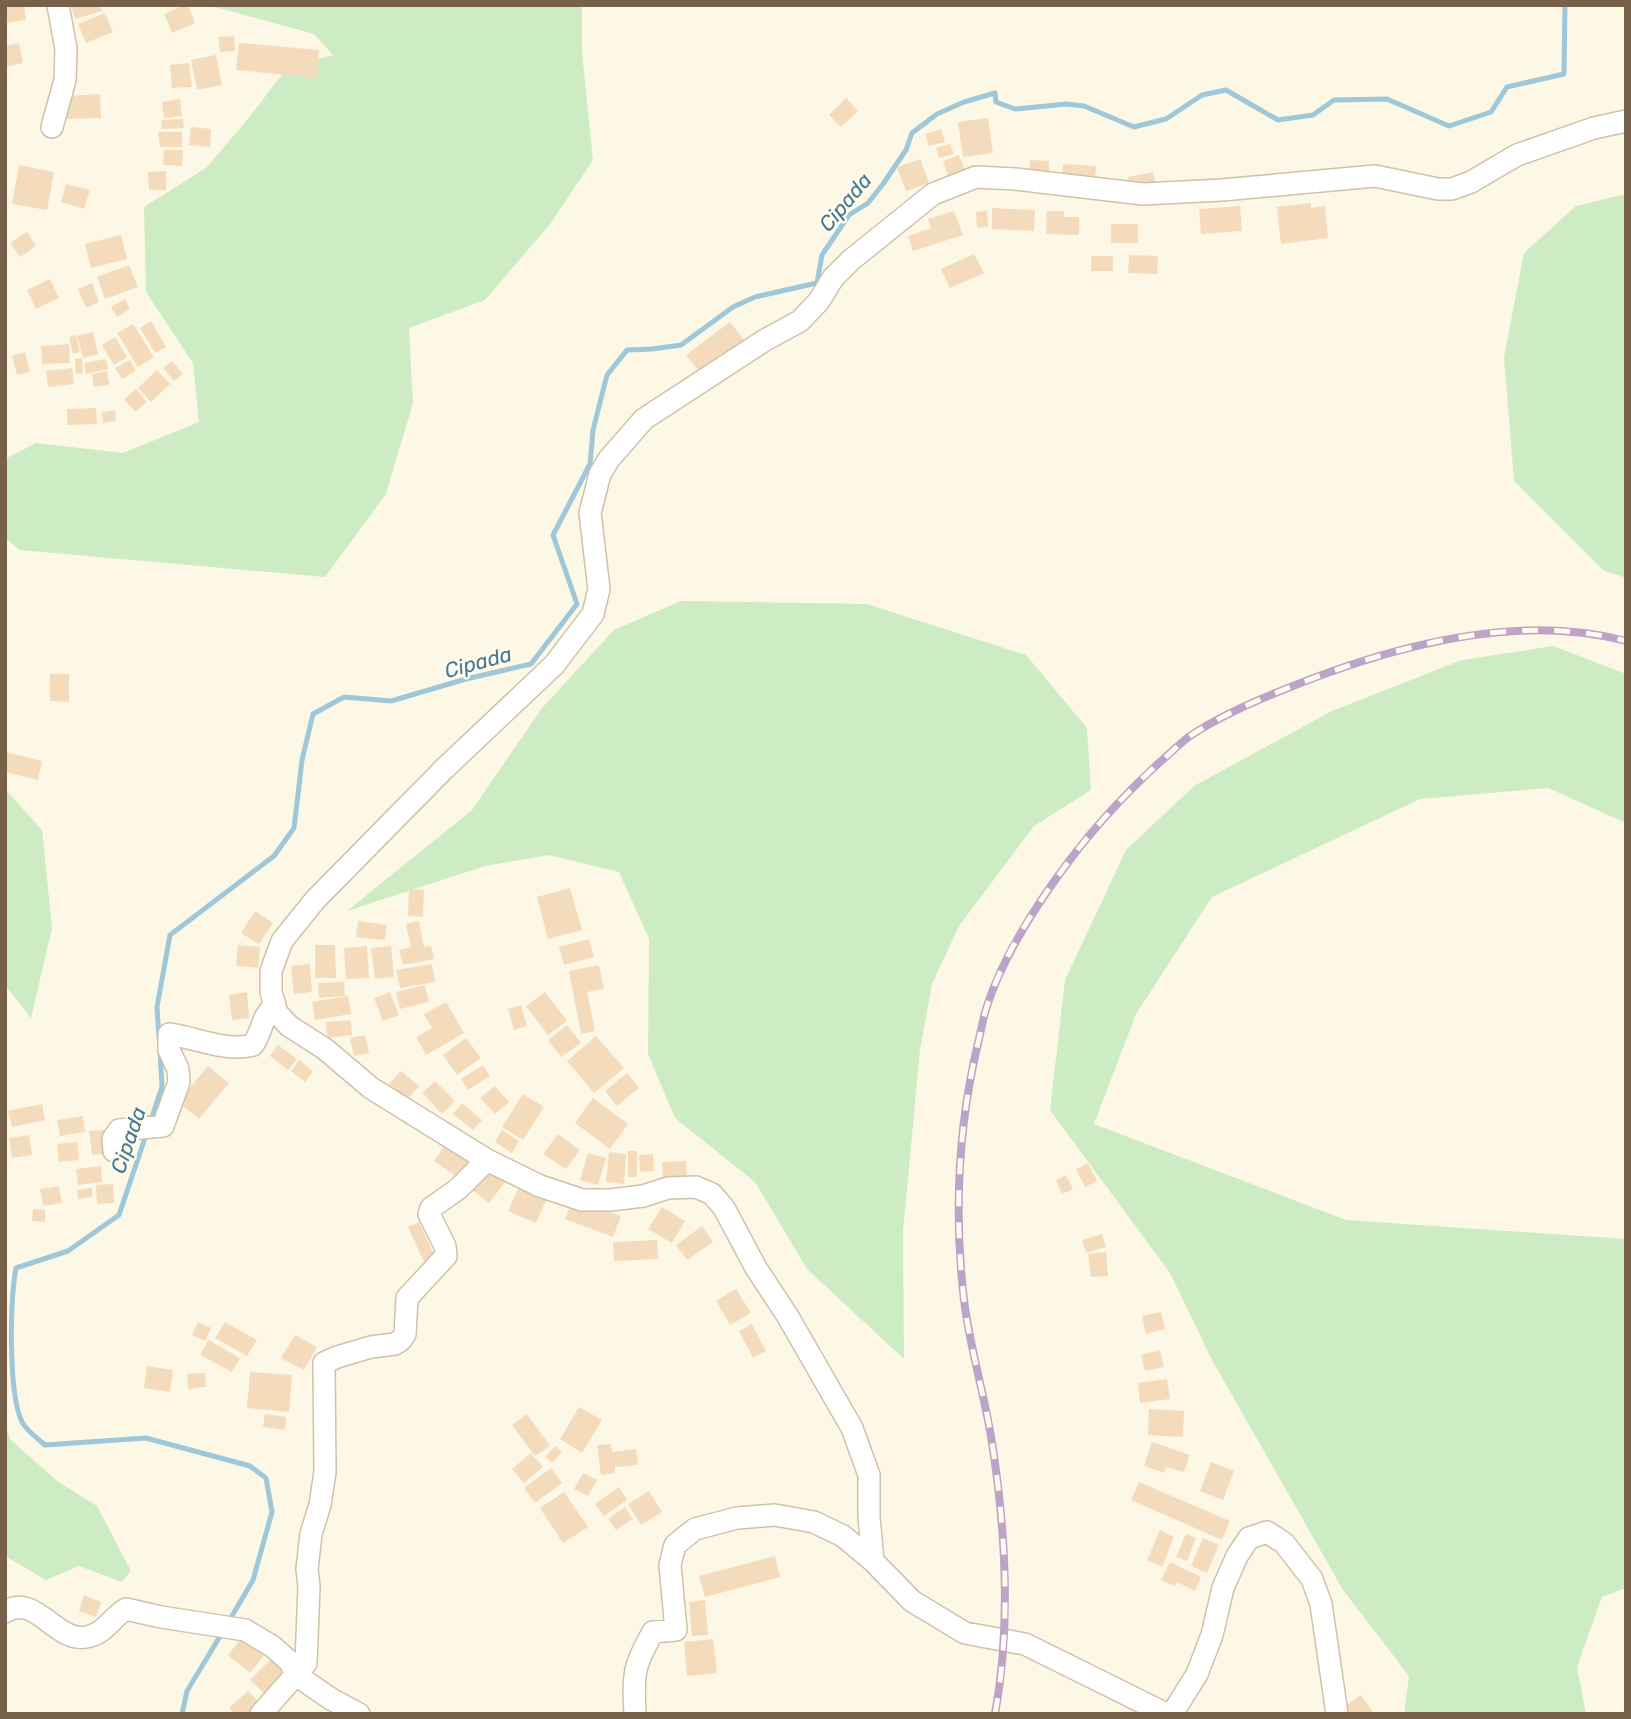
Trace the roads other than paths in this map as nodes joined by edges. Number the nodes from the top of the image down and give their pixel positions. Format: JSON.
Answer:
{"nodes":[{"id":1,"x":58,"y":5,"type":"edge"},
{"id":2,"x":1626,"y":121,"type":"edge"},
{"id":3,"x":52,"y":127,"type":"dead end"},
{"id":4,"x":275,"y":1005,"type":"junction"},
{"id":5,"x":114,"y":1152,"type":"dead end"},
{"id":6,"x":487,"y":1160,"type":"junction"},
{"id":7,"x":873,"y":1561,"type":"junction"},
{"id":8,"x":5,"y":1612,"type":"edge"},
{"id":9,"x":296,"y":1675,"type":"junction"},
{"id":10,"x":261,"y":1714,"type":"edge"},
{"id":11,"x":359,"y":1714,"type":"edge"},
{"id":12,"x":635,"y":1714,"type":"edge"},
{"id":13,"x":1166,"y":1714,"type":"edge"},
{"id":14,"x":1172,"y":1714,"type":"edge"},
{"id":15,"x":1337,"y":1714,"type":"edge"}],
"edges":[{"from":1,"to":3,"type":"street"},
{"from":2,"to":4,"type":"street"},
{"from":4,"to":5,"type":"street"},
{"from":4,"to":6,"type":"street"},
{"from":6,"to":7,"type":"street"},
{"from":6,"to":9,"type":"street"},
{"from":7,"to":12,"type":"street"},
{"from":7,"to":13,"type":"street"},
{"from":8,"to":9,"type":"street"},
{"from":9,"to":10,"type":"street"},
{"from":9,"to":11,"type":"street"},
{"from":14,"to":15,"type":"street"}]}
